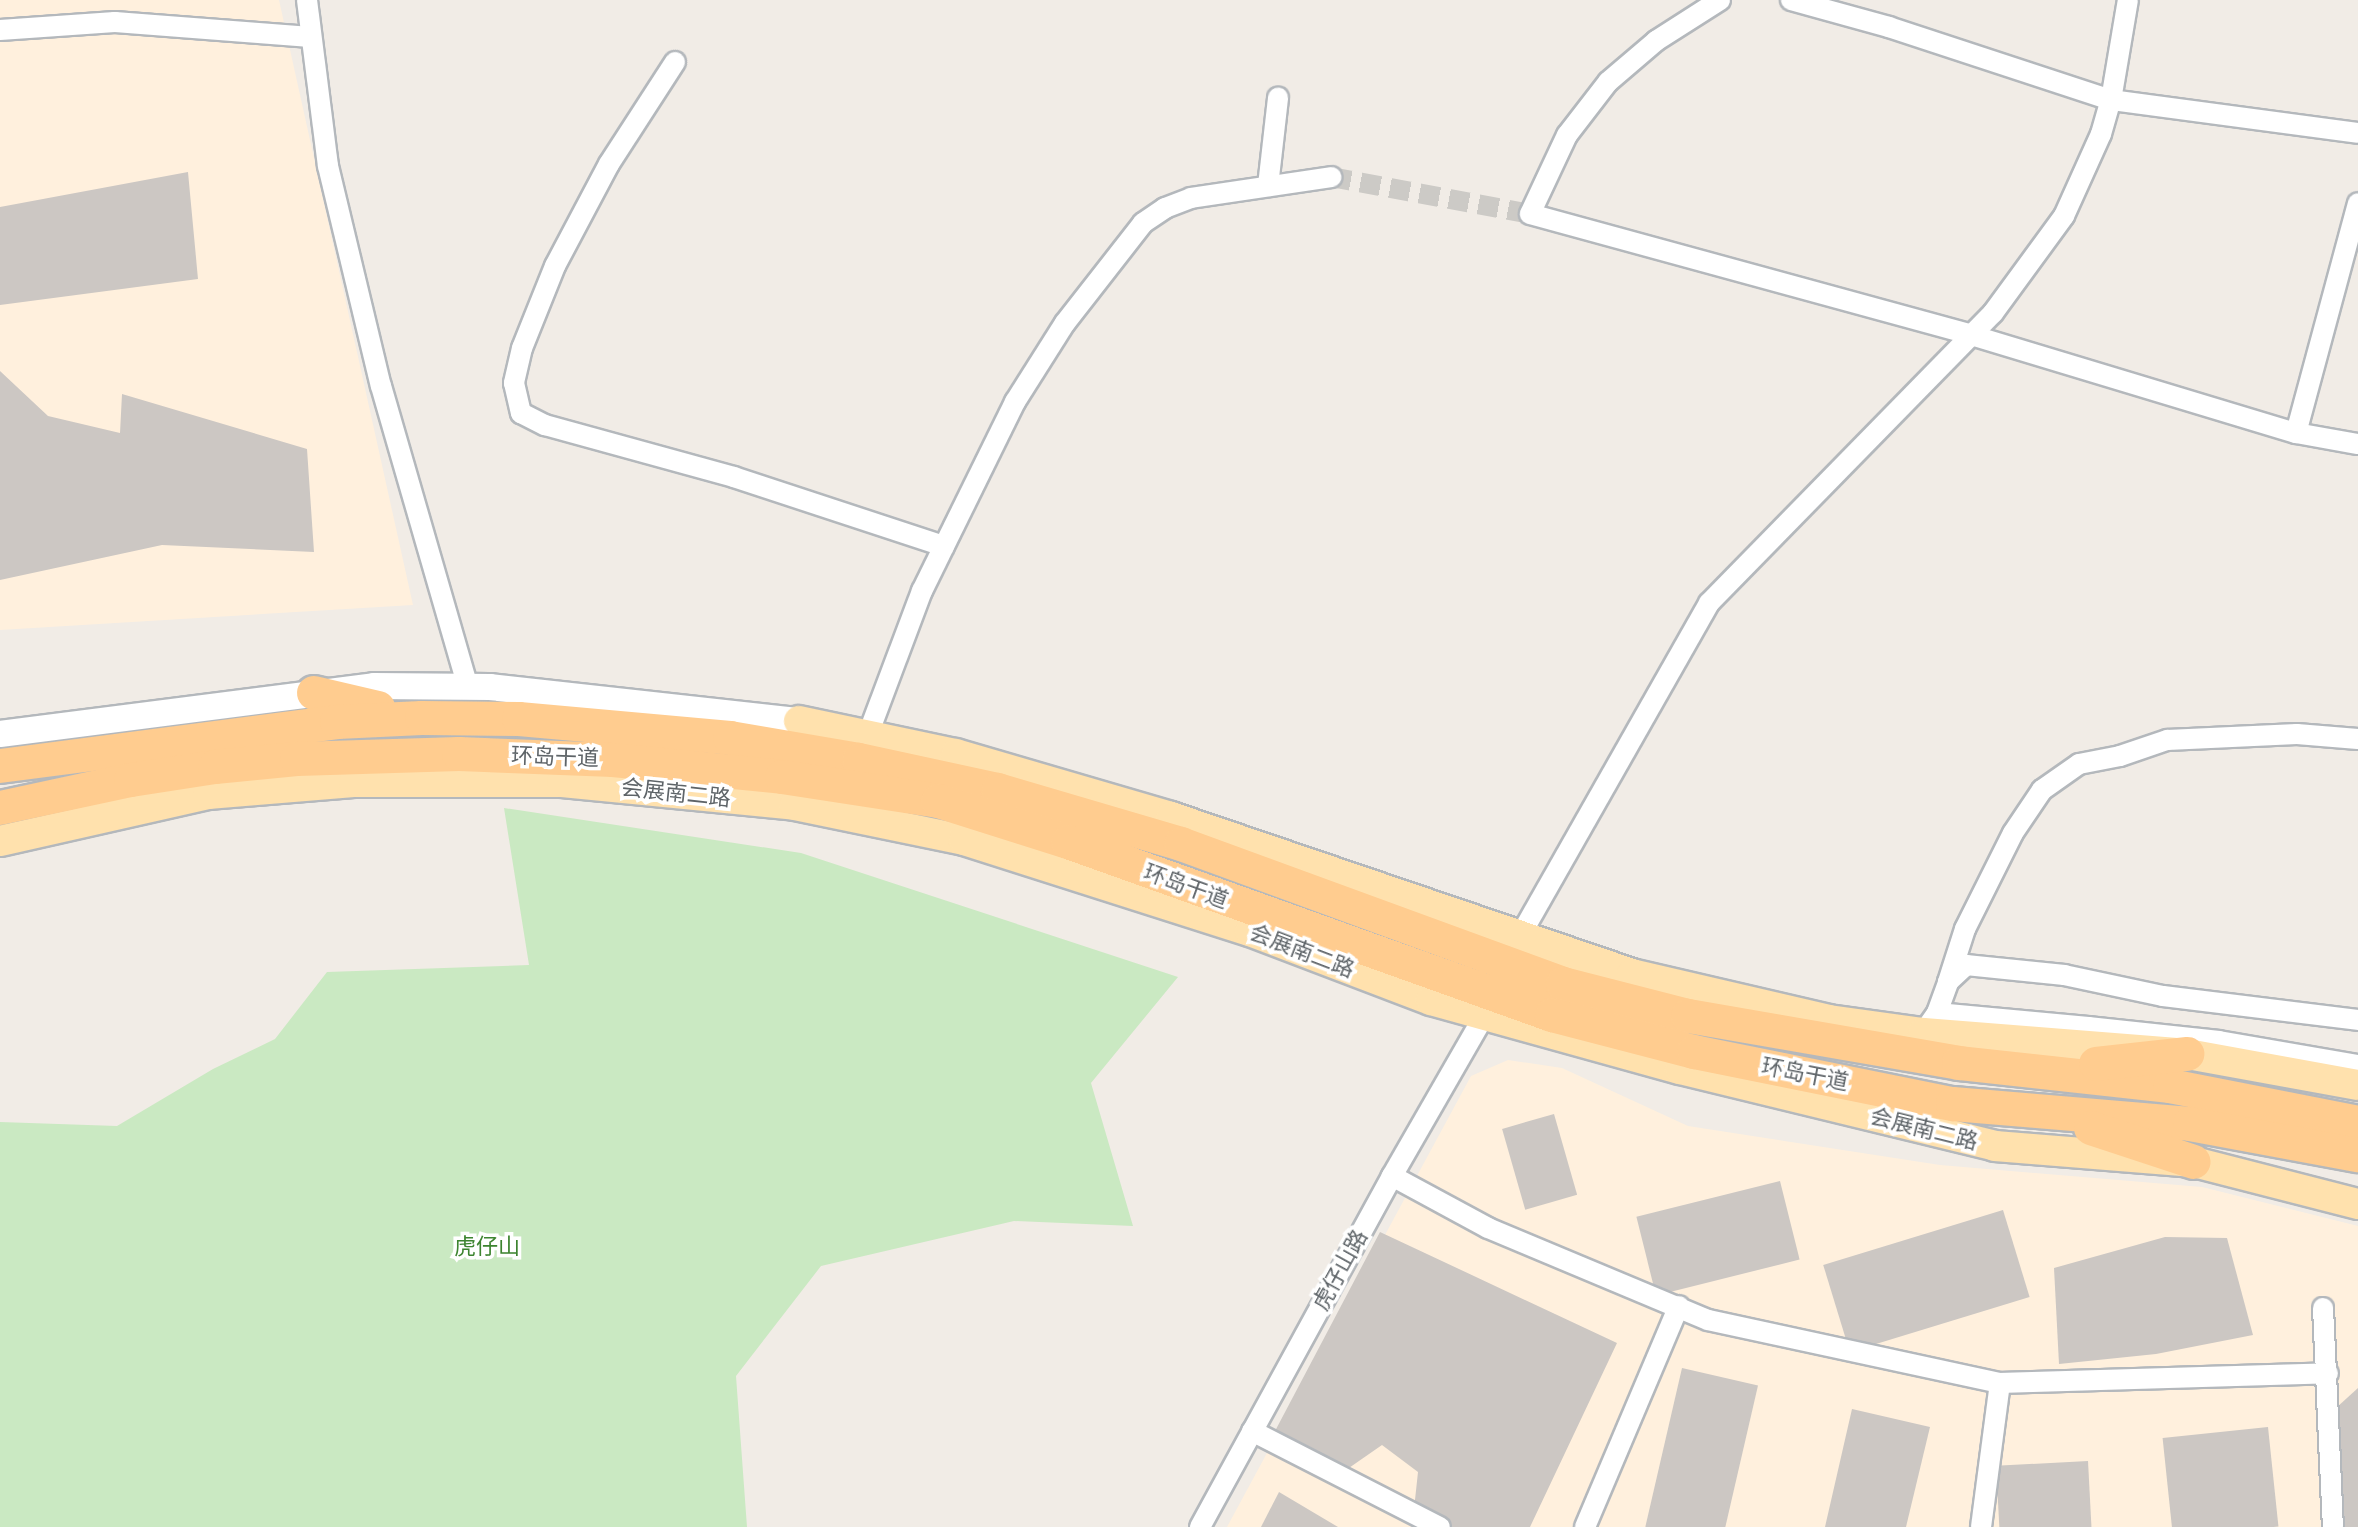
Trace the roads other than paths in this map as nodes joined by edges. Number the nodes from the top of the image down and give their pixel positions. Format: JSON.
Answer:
{"nodes":[{"id":1,"x":307,"y":0,"type":"edge"},
{"id":2,"x":1720,"y":0,"type":"edge"},
{"id":3,"x":1791,"y":0,"type":"edge"},
{"id":4,"x":2128,"y":0,"type":"edge"},
{"id":5,"x":0,"y":30,"type":"edge"},
{"id":6,"x":310,"y":37,"type":"junction"},
{"id":7,"x":675,"y":62,"type":"dead end"},
{"id":8,"x":1278,"y":98,"type":"dead end"},
{"id":9,"x":2111,"y":100,"type":"junction"},
{"id":10,"x":2358,"y":133,"type":"edge"},
{"id":11,"x":1331,"y":177,"type":"tunnel mouth"},
{"id":12,"x":1268,"y":186,"type":"junction"},
{"id":13,"x":2358,"y":203,"type":"edge"},
{"id":14,"x":1971,"y":335,"type":"junction"},
{"id":15,"x":2296,"y":433,"type":"junction"},
{"id":16,"x":2358,"y":444,"type":"edge"},
{"id":17,"x":944,"y":546,"type":"junction"},
{"id":18,"x":468,"y":687,"type":"junction"},
{"id":19,"x":314,"y":693,"type":"junction"},
{"id":20,"x":422,"y":718,"type":"junction"},
{"id":21,"x":799,"y":721,"type":"joint"},
{"id":22,"x":8,"y":730,"type":"edge"},
{"id":23,"x":2358,"y":739,"type":"edge"},
{"id":24,"x":863,"y":748,"type":"junction"},
{"id":25,"x":0,"y":766,"type":"edge"},
{"id":26,"x":0,"y":808,"type":"edge"},
{"id":27,"x":0,"y":841,"type":"edge"},
{"id":28,"x":1520,"y":936,"type":"junction"},
{"id":29,"x":1948,"y":982,"type":"junction"},
{"id":30,"x":1484,"y":1016,"type":"junction"},
{"id":31,"x":2358,"y":1020,"type":"edge"},
{"id":32,"x":1930,"y":1023,"type":"junction"},
{"id":33,"x":2187,"y":1054,"type":"junction"},
{"id":34,"x":2358,"y":1065,"type":"edge"},
{"id":35,"x":2036,"y":1071,"type":"junction"},
{"id":36,"x":2358,"y":1085,"type":"edge"},
{"id":37,"x":2038,"y":1111,"type":"junction"},
{"id":38,"x":2358,"y":1123,"type":"edge"},
{"id":39,"x":2358,"y":1155,"type":"edge"},
{"id":40,"x":2194,"y":1162,"type":"junction"},
{"id":41,"x":1392,"y":1176,"type":"junction"},
{"id":42,"x":2358,"y":1204,"type":"edge"},
{"id":43,"x":1679,"y":1306,"type":"junction"},
{"id":44,"x":2323,"y":1308,"type":"dead end"},
{"id":45,"x":2328,"y":1373,"type":"junction"},
{"id":46,"x":2000,"y":1383,"type":"junction"},
{"id":47,"x":1252,"y":1431,"type":"junction"},
{"id":48,"x":1200,"y":1527,"type":"edge"},
{"id":49,"x":1440,"y":1527,"type":"edge"},
{"id":50,"x":1585,"y":1527,"type":"edge"},
{"id":51,"x":1981,"y":1527,"type":"edge"},
{"id":52,"x":2333,"y":1527,"type":"edge"}],
"edges":[{"from":1,"to":6,"type":"street"},
{"from":2,"to":14,"type":"street"},
{"from":3,"to":9,"type":"street"},
{"from":4,"to":9,"type":"street"},
{"from":5,"to":6,"type":"street"},
{"from":6,"to":18,"type":"street"},
{"from":7,"to":17,"type":"street"},
{"from":8,"to":12,"type":"street"},
{"from":9,"to":10,"type":"street"},
{"from":9,"to":14,"type":"street"},
{"from":11,"to":12,"type":"street"},
{"from":12,"to":17,"type":"street"},
{"from":13,"to":15,"type":"street"},
{"from":14,"to":15,"type":"street"},
{"from":14,"to":28,"type":"street"},
{"from":15,"to":16,"type":"street"},
{"from":17,"to":24,"type":"street"},
{"from":18,"to":19,"type":"main road"},
{"from":18,"to":21,"type":"main road"},
{"from":19,"to":20,"type":"highway"},
{"from":19,"to":22,"type":"main road"},
{"from":20,"to":24,"type":"highway","name":"环岛干道"},
{"from":20,"to":25,"type":"highway","name":"环岛干道"},
{"from":21,"to":24,"type":"main road"},
{"from":23,"to":29,"type":"street"},
{"from":24,"to":28,"type":"main road"},
{"from":24,"to":35,"type":"highway","name":"环岛干道"},
{"from":26,"to":37,"type":"highway","name":"环岛干道"},
{"from":27,"to":30,"type":"main road","name":"会展南二路"},
{"from":28,"to":32,"type":"main road"},
{"from":29,"to":31,"type":"street"},
{"from":29,"to":32,"type":"street"},
{"from":30,"to":40,"type":"main road","name":"会展南二路"},
{"from":30,"to":41,"type":"street","name":"虎仔山路"},
{"from":32,"to":33,"type":"main road"},
{"from":32,"to":34,"type":"street"},
{"from":33,"to":35,"type":"highway"},
{"from":33,"to":36,"type":"main road"},
{"from":35,"to":38,"type":"highway","name":"环岛干道"},
{"from":37,"to":39,"type":"highway","name":"环岛干道"},
{"from":37,"to":40,"type":"highway"},
{"from":40,"to":42,"type":"main road","name":"会展南二路"},
{"from":41,"to":43,"type":"street"},
{"from":41,"to":47,"type":"street","name":"虎仔山路"},
{"from":43,"to":46,"type":"street"},
{"from":43,"to":50,"type":"street"},
{"from":44,"to":45,"type":"street"},
{"from":45,"to":46,"type":"street"},
{"from":45,"to":52,"type":"street"},
{"from":46,"to":51,"type":"street"},
{"from":47,"to":48,"type":"street","name":"虎仔山路"},
{"from":47,"to":49,"type":"street"}]}
